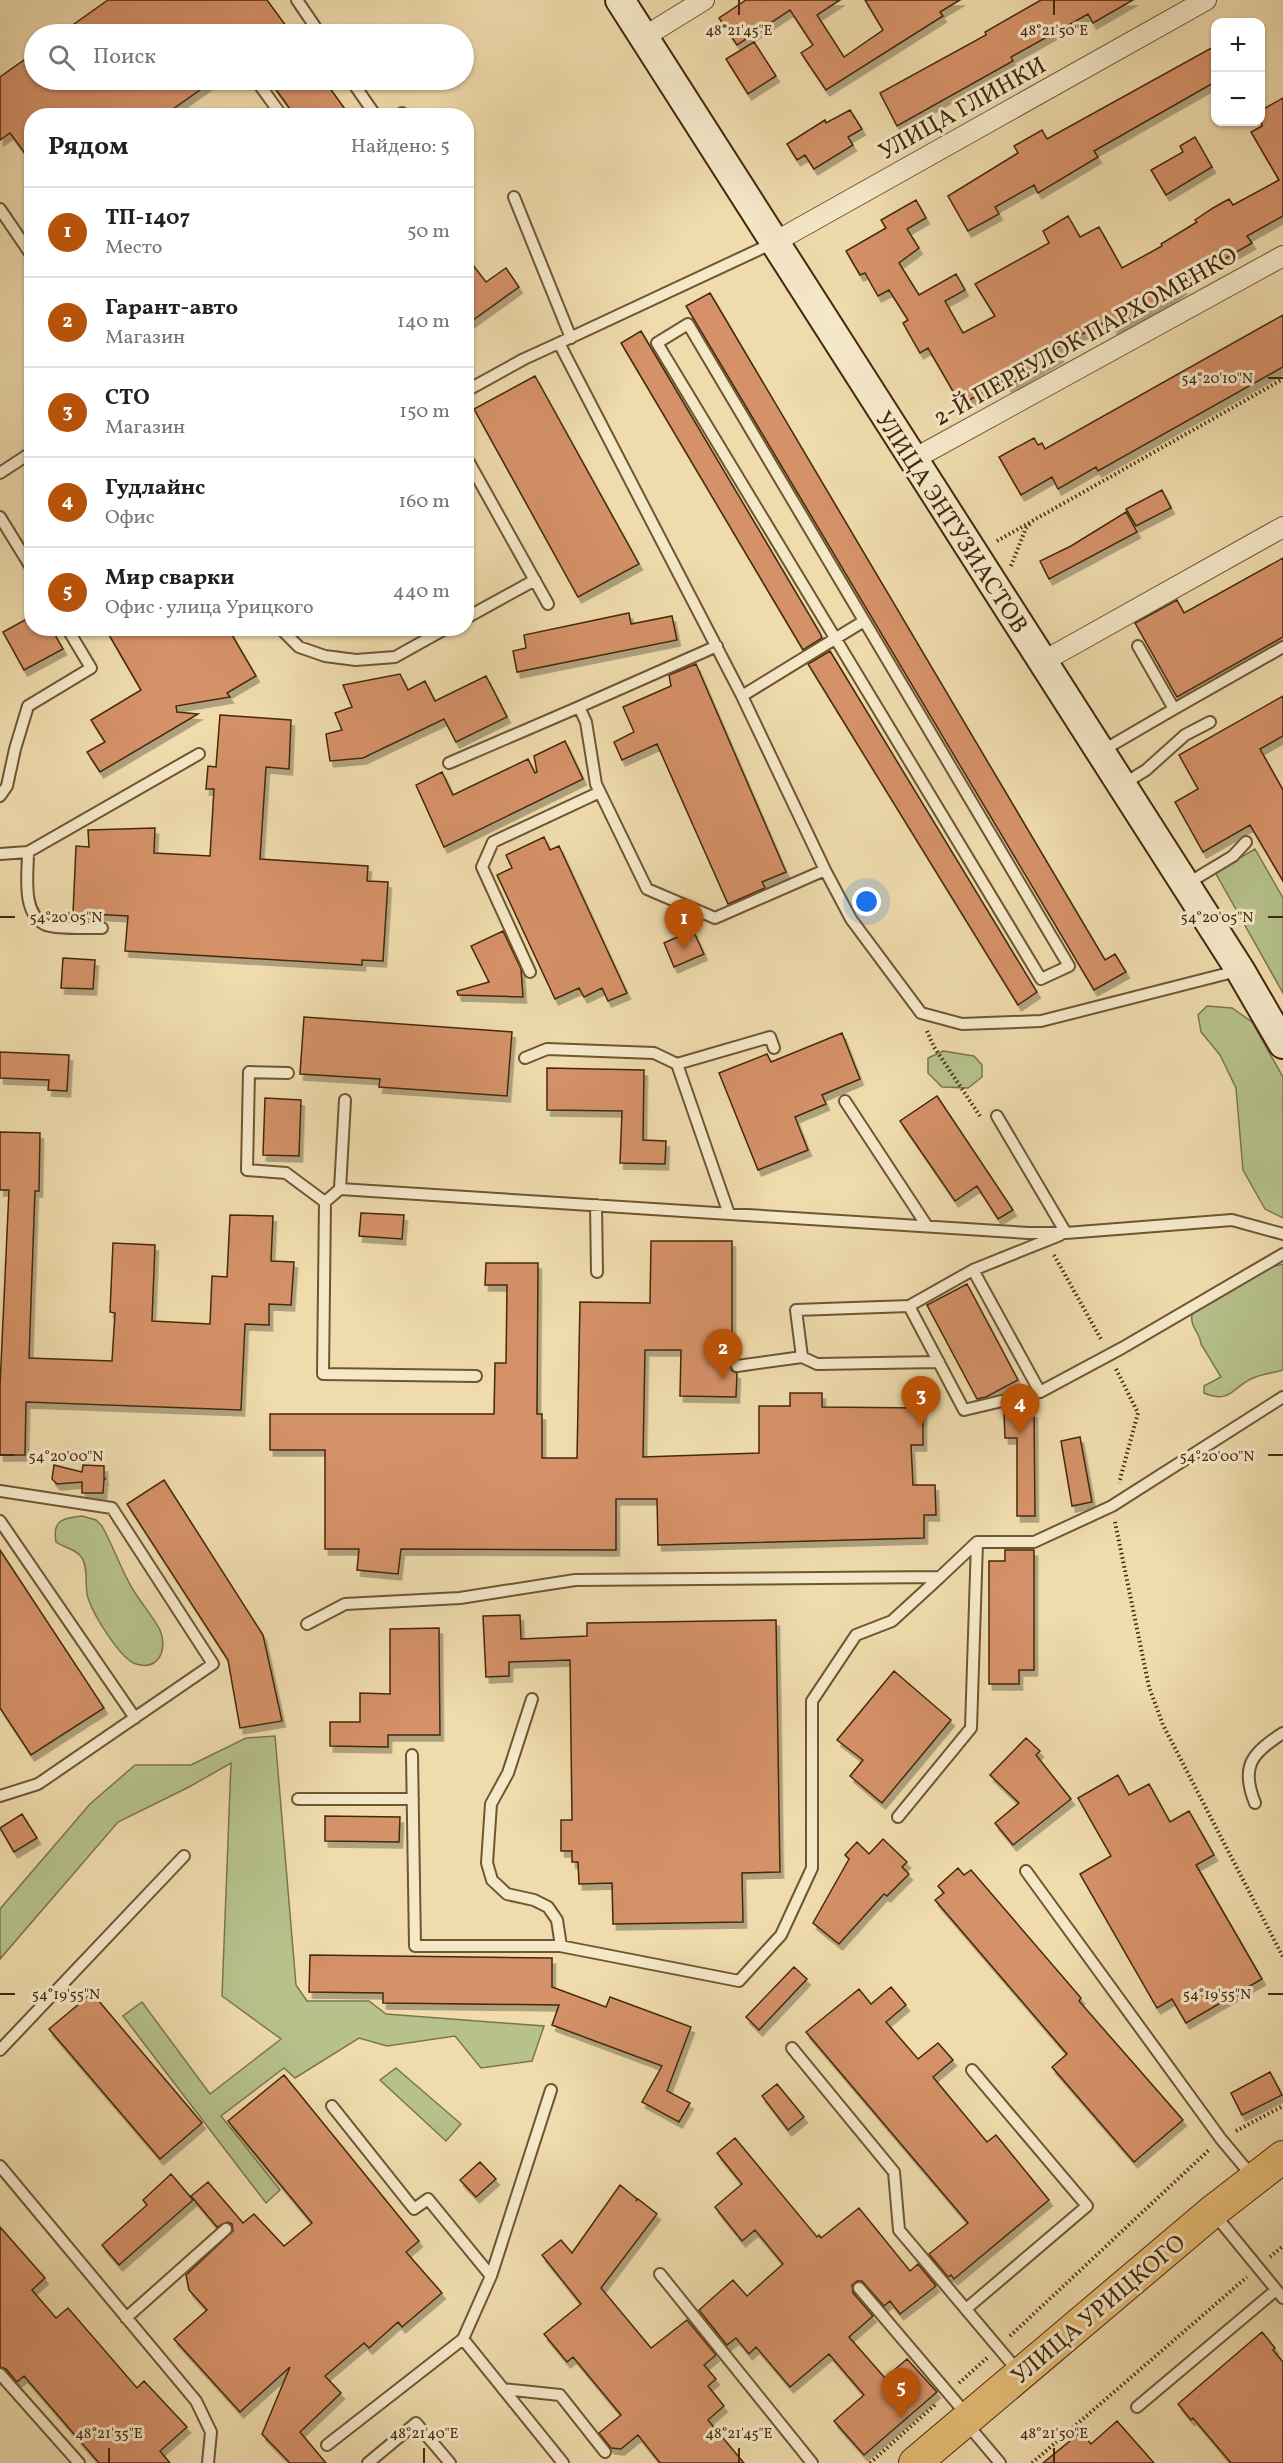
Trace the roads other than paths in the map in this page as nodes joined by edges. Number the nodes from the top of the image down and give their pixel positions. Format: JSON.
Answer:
{"nodes":[{"id":1,"x":297,"y":0,"type":"edge"},
{"id":2,"x":620,"y":0,"type":"edge"},
{"id":3,"x":704,"y":0,"type":"edge"},
{"id":4,"x":1206,"y":0,"type":"edge"},
{"id":5,"x":313,"y":24,"type":"edge"},
{"id":6,"x":644,"y":37,"type":"junction"},
{"id":7,"x":263,"y":90,"type":"edge"},
{"id":8,"x":358,"y":90,"type":"edge"},
{"id":9,"x":276,"y":108,"type":"edge"},
{"id":10,"x":370,"y":108,"type":"edge"},
{"id":11,"x":514,"y":197,"type":"dead end"},
{"id":12,"x":0,"y":208,"type":"edge"},
{"id":13,"x":773,"y":243,"type":"junction"},
{"id":14,"x":24,"y":244,"type":"edge"},
{"id":15,"x":1283,"y":256,"type":"edge"},
{"id":16,"x":571,"y":338,"type":"junction"},
{"id":17,"x":559,"y":343,"type":"junction"},
{"id":18,"x":474,"y":387,"type":"edge"},
{"id":19,"x":24,"y":457,"type":"edge"},
{"id":20,"x":912,"y":460,"type":"junction"},
{"id":21,"x":474,"y":471,"type":"edge"},
{"id":22,"x":0,"y":473,"type":"edge"},
{"id":23,"x":0,"y":517,"type":"edge"},
{"id":24,"x":1283,"y":527,"type":"edge"},
{"id":25,"x":24,"y":556,"type":"edge"},
{"id":26,"x":535,"y":580,"type":"junction"},
{"id":27,"x":548,"y":604,"type":"dead end"},
{"id":28,"x":474,"y":614,"type":"edge"},
{"id":29,"x":864,"y":621,"type":"junction"},
{"id":30,"x":72,"y":636,"type":"edge"},
{"id":31,"x":288,"y":636,"type":"edge"},
{"id":32,"x":433,"y":636,"type":"edge"},
{"id":33,"x":836,"y":638,"type":"junction"},
{"id":34,"x":717,"y":646,"type":"junction"},
{"id":35,"x":1138,"y":646,"type":"dead end"},
{"id":36,"x":1283,"y":647,"type":"edge"},
{"id":37,"x":1042,"y":662,"type":"junction"},
{"id":38,"x":742,"y":696,"type":"junction"},
{"id":39,"x":579,"y":707,"type":"junction"},
{"id":40,"x":1174,"y":709,"type":"junction"},
{"id":41,"x":1210,"y":722,"type":"dead end"},
{"id":42,"x":1100,"y":752,"type":"junction"},
{"id":43,"x":200,"y":754,"type":"dead end"},
{"id":44,"x":449,"y":763,"type":"dead end"},
{"id":45,"x":1121,"y":785,"type":"junction"},
{"id":46,"x":600,"y":792,"type":"junction"},
{"id":47,"x":0,"y":796,"type":"edge"},
{"id":48,"x":1246,"y":842,"type":"dead end"},
{"id":49,"x":28,"y":852,"type":"junction"},
{"id":50,"x":0,"y":854,"type":"edge"},
{"id":51,"x":825,"y":870,"type":"junction"},
{"id":52,"x":1185,"y":885,"type":"junction"},
{"id":53,"x":102,"y":928,"type":"dead end"},
{"id":54,"x":1240,"y":970,"type":"junction"},
{"id":55,"x":530,"y":972,"type":"dead end"},
{"id":56,"x":1283,"y":1044,"type":"edge"},
{"id":57,"x":774,"y":1048,"type":"dead end"},
{"id":58,"x":525,"y":1058,"type":"dead end"},
{"id":59,"x":677,"y":1064,"type":"junction"},
{"id":60,"x":288,"y":1073,"type":"dead end"},
{"id":61,"x":345,"y":1100,"type":"dead end"},
{"id":62,"x":845,"y":1101,"type":"dead end"},
{"id":63,"x":997,"y":1116,"type":"road end"},
{"id":64,"x":340,"y":1189,"type":"junction"},
{"id":65,"x":325,"y":1202,"type":"junction"},
{"id":66,"x":597,"y":1205,"type":"junction"},
{"id":67,"x":729,"y":1214,"type":"junction"},
{"id":68,"x":927,"y":1226,"type":"junction"},
{"id":69,"x":1066,"y":1233,"type":"junction"},
{"id":70,"x":1283,"y":1234,"type":"edge"},
{"id":71,"x":1283,"y":1254,"type":"edge"},
{"id":72,"x":973,"y":1270,"type":"junction"},
{"id":73,"x":597,"y":1272,"type":"dead end"},
{"id":74,"x":909,"y":1306,"type":"junction"},
{"id":75,"x":802,"y":1357,"type":"junction"},
{"id":76,"x":939,"y":1362,"type":"junction"},
{"id":77,"x":737,"y":1366,"type":"dead end"},
{"id":78,"x":476,"y":1376,"type":"dead end"},
{"id":79,"x":1040,"y":1392,"type":"junction"},
{"id":80,"x":1283,"y":1397,"type":"edge"},
{"id":81,"x":0,"y":1491,"type":"edge"},
{"id":82,"x":0,"y":1521,"type":"edge"},
{"id":83,"x":977,"y":1542,"type":"junction"},
{"id":84,"x":940,"y":1577,"type":"junction"},
{"id":85,"x":307,"y":1624,"type":"dead end"},
{"id":86,"x":532,"y":1699,"type":"dead end"},
{"id":87,"x":135,"y":1718,"type":"junction"},
{"id":88,"x":1283,"y":1733,"type":"edge"},
{"id":89,"x":412,"y":1755,"type":"dead end"},
{"id":90,"x":0,"y":1796,"type":"edge"},
{"id":91,"x":298,"y":1799,"type":"dead end"},
{"id":92,"x":413,"y":1799,"type":"junction"},
{"id":93,"x":1255,"y":1803,"type":"dead end"},
{"id":94,"x":898,"y":1817,"type":"dead end"},
{"id":95,"x":184,"y":1856,"type":"dead end"},
{"id":96,"x":1026,"y":1871,"type":"dead end"},
{"id":97,"x":561,"y":1946,"type":"junction"},
{"id":98,"x":792,"y":2048,"type":"dead end"},
{"id":99,"x":0,"y":2049,"type":"edge"},
{"id":100,"x":972,"y":2070,"type":"dead end"},
{"id":101,"x":551,"y":2090,"type":"dead end"},
{"id":102,"x":332,"y":2106,"type":"dead end"},
{"id":103,"x":1283,"y":2157,"type":"edge"},
{"id":104,"x":0,"y":2166,"type":"edge"},
{"id":105,"x":1254,"y":2178,"type":"junction"},
{"id":106,"x":1212,"y":2212,"type":"junction"},
{"id":107,"x":226,"y":2229,"type":"dead end"},
{"id":108,"x":660,"y":2274,"type":"dead end"},
{"id":109,"x":491,"y":2276,"type":"junction"},
{"id":110,"x":859,"y":2288,"type":"dead end"},
{"id":111,"x":1281,"y":2296,"type":"edge"},
{"id":112,"x":966,"y":2309,"type":"junction"},
{"id":113,"x":126,"y":2318,"type":"junction"},
{"id":114,"x":463,"y":2339,"type":"junction"},
{"id":115,"x":0,"y":2374,"type":"edge"},
{"id":116,"x":1020,"y":2374,"type":"junction"},
{"id":117,"x":503,"y":2389,"type":"junction"},
{"id":118,"x":1137,"y":2408,"type":"dead end"},
{"id":119,"x":967,"y":2419,"type":"junction"},
{"id":120,"x":327,"y":2445,"type":"dead end"},
{"id":121,"x":605,"y":2452,"type":"dead end"},
{"id":122,"x":928,"y":2456,"type":"edge"},
{"id":123,"x":79,"y":2463,"type":"edge"},
{"id":124,"x":208,"y":2463,"type":"edge"},
{"id":125,"x":368,"y":2463,"type":"edge"},
{"id":126,"x":450,"y":2463,"type":"edge"},
{"id":127,"x":563,"y":2463,"type":"edge"},
{"id":128,"x":812,"y":2463,"type":"edge"},
{"id":129,"x":1000,"y":2463,"type":"edge"}],
"edges":[{"from":1,"to":5,"type":"lane"},
{"from":2,"to":6,"type":"street","name":"УЛИЦА ЭНТУЗИАСТОВ"},
{"from":3,"to":6,"type":"street"},
{"from":4,"to":13,"type":"street","name":"УЛИЦА ГЛИНКИ"},
{"from":6,"to":13,"type":"street","name":"УЛИЦА ЭНТУЗИАСТОВ"},
{"from":7,"to":9,"type":"lane"},
{"from":8,"to":10,"type":"lane"},
{"from":11,"to":16,"type":"lane"},
{"from":12,"to":14,"type":"lane"},
{"from":13,"to":16,"type":"lane"},
{"from":13,"to":20,"type":"street","name":"УЛИЦА ЭНТУЗИАСТОВ"},
{"from":15,"to":20,"type":"street","name":"2-Й ПЕРЕУЛОК ПАРХОМЕНКО"},
{"from":16,"to":17,"type":"lane"},
{"from":17,"to":18,"type":"lane"},
{"from":17,"to":34,"type":"lane"},
{"from":19,"to":22,"type":"lane"},
{"from":20,"to":37,"type":"street","name":"УЛИЦА ЭНТУЗИАСТОВ"},
{"from":21,"to":26,"type":"lane"},
{"from":23,"to":25,"type":"lane"},
{"from":24,"to":37,"type":"street"},
{"from":26,"to":27,"type":"lane"},
{"from":26,"to":28,"type":"lane"},
{"from":29,"to":33,"type":"lane"},
{"from":29,"to":33,"type":"lane"},
{"from":29,"to":33,"type":"lane"},
{"from":30,"to":47,"type":"lane"},
{"from":31,"to":32,"type":"lane"},
{"from":33,"to":38,"type":"lane"},
{"from":34,"to":38,"type":"lane"},
{"from":34,"to":39,"type":"lane"},
{"from":35,"to":40,"type":"lane"},
{"from":36,"to":40,"type":"lane"},
{"from":37,"to":42,"type":"street","name":"УЛИЦА ЭНТУЗИАСТОВ"},
{"from":38,"to":51,"type":"lane"},
{"from":39,"to":44,"type":"lane"},
{"from":39,"to":46,"type":"lane"},
{"from":40,"to":42,"type":"lane"},
{"from":41,"to":45,"type":"lane"},
{"from":42,"to":45,"type":"street","name":"УЛИЦА ЭНТУЗИАСТОВ"},
{"from":43,"to":49,"type":"lane"},
{"from":45,"to":52,"type":"street","name":"УЛИЦА ЭНТУЗИАСТОВ"},
{"from":46,"to":51,"type":"lane"},
{"from":46,"to":55,"type":"lane"},
{"from":48,"to":52,"type":"lane"},
{"from":49,"to":50,"type":"lane"},
{"from":49,"to":53,"type":"lane"},
{"from":51,"to":54,"type":"lane"},
{"from":52,"to":54,"type":"street","name":"УЛИЦА ЭНТУЗИАСТОВ"},
{"from":54,"to":56,"type":"street","name":"УЛИЦА ЭНТУЗИАСТОВ"},
{"from":57,"to":59,"type":"lane"},
{"from":58,"to":59,"type":"lane"},
{"from":59,"to":67,"type":"lane"},
{"from":60,"to":65,"type":"lane"},
{"from":61,"to":64,"type":"lane"},
{"from":62,"to":68,"type":"lane"},
{"from":63,"to":69,"type":"lane"},
{"from":64,"to":65,"type":"lane"},
{"from":64,"to":66,"type":"lane"},
{"from":65,"to":78,"type":"lane"},
{"from":66,"to":67,"type":"lane"},
{"from":66,"to":73,"type":"lane"},
{"from":67,"to":68,"type":"lane"},
{"from":68,"to":69,"type":"lane"},
{"from":69,"to":70,"type":"lane"},
{"from":69,"to":72,"type":"lane"},
{"from":71,"to":79,"type":"lane"},
{"from":72,"to":74,"type":"lane"},
{"from":72,"to":79,"type":"lane"},
{"from":74,"to":75,"type":"lane"},
{"from":74,"to":76,"type":"lane"},
{"from":75,"to":76,"type":"lane"},
{"from":75,"to":77,"type":"lane"},
{"from":76,"to":79,"type":"lane"},
{"from":80,"to":83,"type":"lane"},
{"from":81,"to":87,"type":"lane"},
{"from":82,"to":87,"type":"lane"},
{"from":83,"to":84,"type":"lane"},
{"from":83,"to":94,"type":"lane"},
{"from":84,"to":85,"type":"lane"},
{"from":84,"to":97,"type":"lane"},
{"from":86,"to":97,"type":"lane"},
{"from":87,"to":90,"type":"lane"},
{"from":88,"to":93,"type":"lane"},
{"from":89,"to":92,"type":"lane"},
{"from":91,"to":92,"type":"lane"},
{"from":92,"to":97,"type":"lane"},
{"from":95,"to":99,"type":"lane"},
{"from":96,"to":105,"type":"lane"},
{"from":98,"to":112,"type":"lane"},
{"from":100,"to":112,"type":"lane"},
{"from":101,"to":109,"type":"lane"},
{"from":102,"to":109,"type":"lane"},
{"from":103,"to":105,"type":"main road","name":"УЛИЦА УРИЦКОГО"},
{"from":104,"to":113,"type":"lane"},
{"from":105,"to":106,"type":"main road","name":"УЛИЦА УРИЦКОГО"},
{"from":106,"to":111,"type":"lane"},
{"from":106,"to":116,"type":"main road","name":"УЛИЦА УРИЦКОГО"},
{"from":107,"to":113,"type":"lane"},
{"from":108,"to":128,"type":"lane"},
{"from":109,"to":114,"type":"lane"},
{"from":110,"to":119,"type":"lane"},
{"from":111,"to":118,"type":"lane"},
{"from":112,"to":116,"type":"lane"},
{"from":113,"to":124,"type":"lane"},
{"from":114,"to":117,"type":"lane"},
{"from":114,"to":120,"type":"lane"},
{"from":115,"to":123,"type":"lane"},
{"from":116,"to":119,"type":"main road","name":"УЛИЦА УРИЦКОГО"},
{"from":117,"to":121,"type":"lane"},
{"from":117,"to":127,"type":"lane"},
{"from":119,"to":122,"type":"main road","name":"УЛИЦА УРИЦКОГО"},
{"from":119,"to":129,"type":"lane"},
{"from":125,"to":126,"type":"lane"}]}
